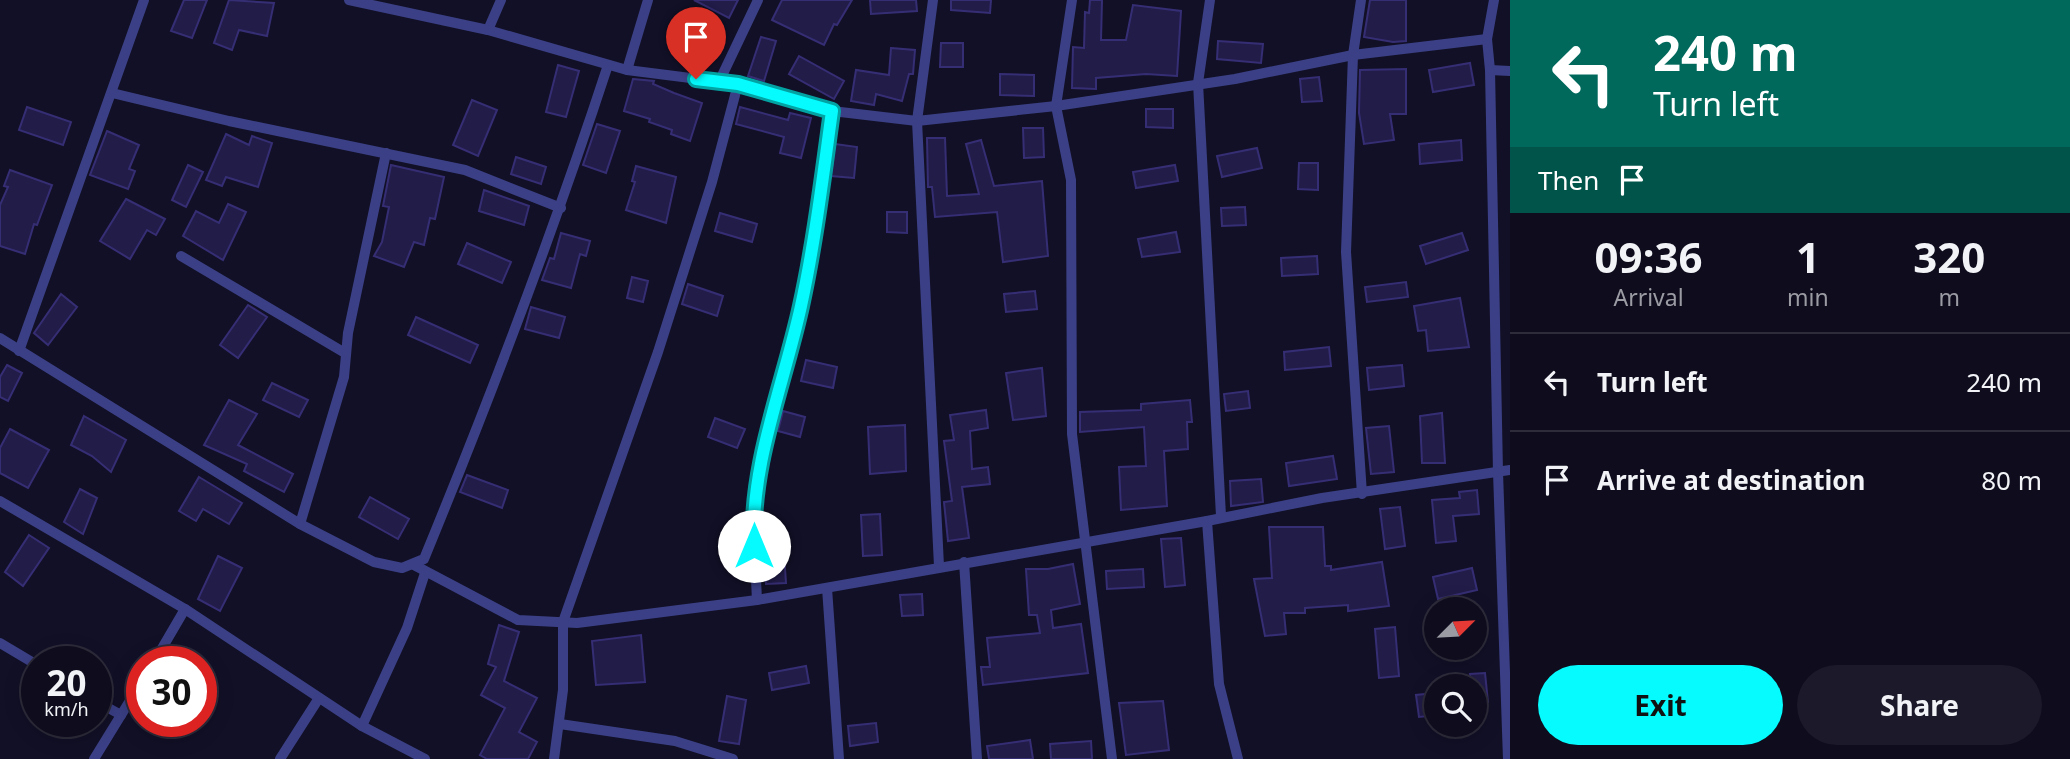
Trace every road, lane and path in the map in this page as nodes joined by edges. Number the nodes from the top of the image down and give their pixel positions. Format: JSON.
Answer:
{"nodes":[{"id":1,"x":144,"y":0,"type":"edge"},
{"id":2,"x":349,"y":0,"type":"edge"},
{"id":3,"x":501,"y":0,"type":"edge"},
{"id":4,"x":648,"y":0,"type":"edge"},
{"id":5,"x":758,"y":0,"type":"edge"},
{"id":6,"x":933,"y":0,"type":"edge"},
{"id":7,"x":1072,"y":0,"type":"edge"},
{"id":8,"x":1210,"y":0,"type":"edge"},
{"id":9,"x":1361,"y":0,"type":"edge"},
{"id":10,"x":1494,"y":0,"type":"edge"},
{"id":11,"x":383,"y":4,"type":"edge"},
{"id":12,"x":488,"y":30,"type":"junction"},
{"id":13,"x":1487,"y":39,"type":"junction"},
{"id":14,"x":1353,"y":55,"type":"junction"},
{"id":15,"x":608,"y":65,"type":"junction"},
{"id":16,"x":626,"y":70,"type":"junction"},
{"id":17,"x":1490,"y":70,"type":"junction"},
{"id":18,"x":1510,"y":71,"type":"edge"},
{"id":19,"x":719,"y":82,"type":"junction"},
{"id":20,"x":1198,"y":83,"type":"junction"},
{"id":21,"x":738,"y":84,"type":"junction"},
{"id":22,"x":111,"y":93,"type":"junction"},
{"id":23,"x":1056,"y":106,"type":"junction"},
{"id":24,"x":832,"y":111,"type":"junction"},
{"id":25,"x":917,"y":121,"type":"junction"},
{"id":26,"x":386,"y":153,"type":"junction"},
{"id":27,"x":561,"y":208,"type":"junction"},
{"id":28,"x":181,"y":256,"type":"dead end"},
{"id":29,"x":348,"y":333,"type":"junction"},
{"id":30,"x":0,"y":338,"type":"edge"},
{"id":31,"x":327,"y":341,"type":"junction"},
{"id":32,"x":19,"y":351,"type":"junction"},
{"id":33,"x":345,"y":353,"type":"junction"},
{"id":34,"x":1510,"y":470,"type":"edge"},
{"id":35,"x":1498,"y":472,"type":"junction"},
{"id":36,"x":1362,"y":494,"type":"junction"},
{"id":37,"x":0,"y":501,"type":"edge"},
{"id":38,"x":1221,"y":516,"type":"junction"},
{"id":39,"x":1207,"y":522,"type":"junction"},
{"id":40,"x":300,"y":524,"type":"junction"},
{"id":41,"x":1087,"y":542,"type":"junction"},
{"id":42,"x":964,"y":562,"type":"junction"},
{"id":43,"x":414,"y":565,"type":"junction"},
{"id":44,"x":939,"y":566,"type":"junction"},
{"id":45,"x":425,"y":573,"type":"junction"},
{"id":46,"x":827,"y":588,"type":"junction"},
{"id":47,"x":757,"y":600,"type":"junction"},
{"id":48,"x":185,"y":609,"type":"junction"},
{"id":49,"x":563,"y":622,"type":"junction"},
{"id":50,"x":0,"y":643,"type":"edge"},
{"id":51,"x":163,"y":646,"type":"edge"},
{"id":52,"x":21,"y":655,"type":"edge"},
{"id":53,"x":319,"y":698,"type":"junction"},
{"id":54,"x":126,"y":707,"type":"edge"},
{"id":55,"x":112,"y":710,"type":"edge"},
{"id":56,"x":121,"y":715,"type":"junction"},
{"id":57,"x":560,"y":724,"type":"junction"},
{"id":58,"x":362,"y":726,"type":"junction"},
{"id":59,"x":1509,"y":746,"type":"edge"},
{"id":60,"x":94,"y":759,"type":"edge"},
{"id":61,"x":280,"y":759,"type":"edge"},
{"id":62,"x":425,"y":759,"type":"edge"},
{"id":63,"x":554,"y":759,"type":"edge"},
{"id":64,"x":733,"y":759,"type":"edge"},
{"id":65,"x":839,"y":759,"type":"edge"},
{"id":66,"x":977,"y":759,"type":"edge"},
{"id":67,"x":1112,"y":759,"type":"edge"},
{"id":68,"x":1238,"y":759,"type":"edge"},
{"id":69,"x":1508,"y":759,"type":"edge"}],
"edges":[{"from":1,"to":22,"type":"street"},
{"from":2,"to":11,"type":"street"},
{"from":3,"to":12,"type":"street"},
{"from":4,"to":16,"type":"street"},
{"from":5,"to":19,"type":"street"},
{"from":6,"to":25,"type":"street"},
{"from":7,"to":23,"type":"street"},
{"from":8,"to":20,"type":"street"},
{"from":9,"to":14,"type":"street"},
{"from":10,"to":13,"type":"street"},
{"from":11,"to":12,"type":"street"},
{"from":12,"to":15,"type":"street"},
{"from":13,"to":14,"type":"street"},
{"from":13,"to":17,"type":"street"},
{"from":14,"to":20,"type":"street"},
{"from":14,"to":36,"type":"street"},
{"from":15,"to":16,"type":"street"},
{"from":15,"to":27,"type":"street"},
{"from":16,"to":19,"type":"street"},
{"from":17,"to":18,"type":"street"},
{"from":17,"to":35,"type":"street"},
{"from":19,"to":21,"type":"street"},
{"from":20,"to":23,"type":"street"},
{"from":20,"to":38,"type":"street"},
{"from":21,"to":24,"type":"street"},
{"from":21,"to":49,"type":"street"},
{"from":22,"to":26,"type":"street"},
{"from":22,"to":32,"type":"street"},
{"from":23,"to":25,"type":"street"},
{"from":23,"to":41,"type":"street"},
{"from":24,"to":25,"type":"street"},
{"from":24,"to":47,"type":"street"},
{"from":25,"to":44,"type":"street"},
{"from":26,"to":27,"type":"street"},
{"from":26,"to":29,"type":"street"},
{"from":27,"to":43,"type":"street"},
{"from":28,"to":31,"type":"street"},
{"from":29,"to":31,"type":"street"},
{"from":29,"to":33,"type":"street"},
{"from":30,"to":32,"type":"street"},
{"from":31,"to":33,"type":"street"},
{"from":32,"to":40,"type":"street"},
{"from":33,"to":40,"type":"street"},
{"from":34,"to":35,"type":"street"},
{"from":35,"to":36,"type":"street"},
{"from":35,"to":59,"type":"street"},
{"from":36,"to":38,"type":"street"},
{"from":37,"to":48,"type":"street"},
{"from":38,"to":39,"type":"street"},
{"from":39,"to":41,"type":"street"},
{"from":39,"to":68,"type":"street"},
{"from":40,"to":43,"type":"street"},
{"from":41,"to":42,"type":"street"},
{"from":41,"to":67,"type":"street"},
{"from":42,"to":44,"type":"street"},
{"from":42,"to":66,"type":"street"},
{"from":43,"to":45,"type":"street"},
{"from":44,"to":46,"type":"street"},
{"from":45,"to":49,"type":"street"},
{"from":45,"to":58,"type":"street"},
{"from":46,"to":47,"type":"street"},
{"from":46,"to":65,"type":"street"},
{"from":47,"to":49,"type":"street"},
{"from":48,"to":51,"type":"street"},
{"from":48,"to":53,"type":"street"},
{"from":49,"to":57,"type":"street"},
{"from":50,"to":52,"type":"street"},
{"from":53,"to":58,"type":"street"},
{"from":53,"to":61,"type":"street"},
{"from":54,"to":56,"type":"street"},
{"from":55,"to":56,"type":"street"},
{"from":56,"to":60,"type":"street"},
{"from":57,"to":63,"type":"street"},
{"from":57,"to":64,"type":"street"},
{"from":58,"to":62,"type":"street"},
{"from":59,"to":69,"type":"street"}]}
